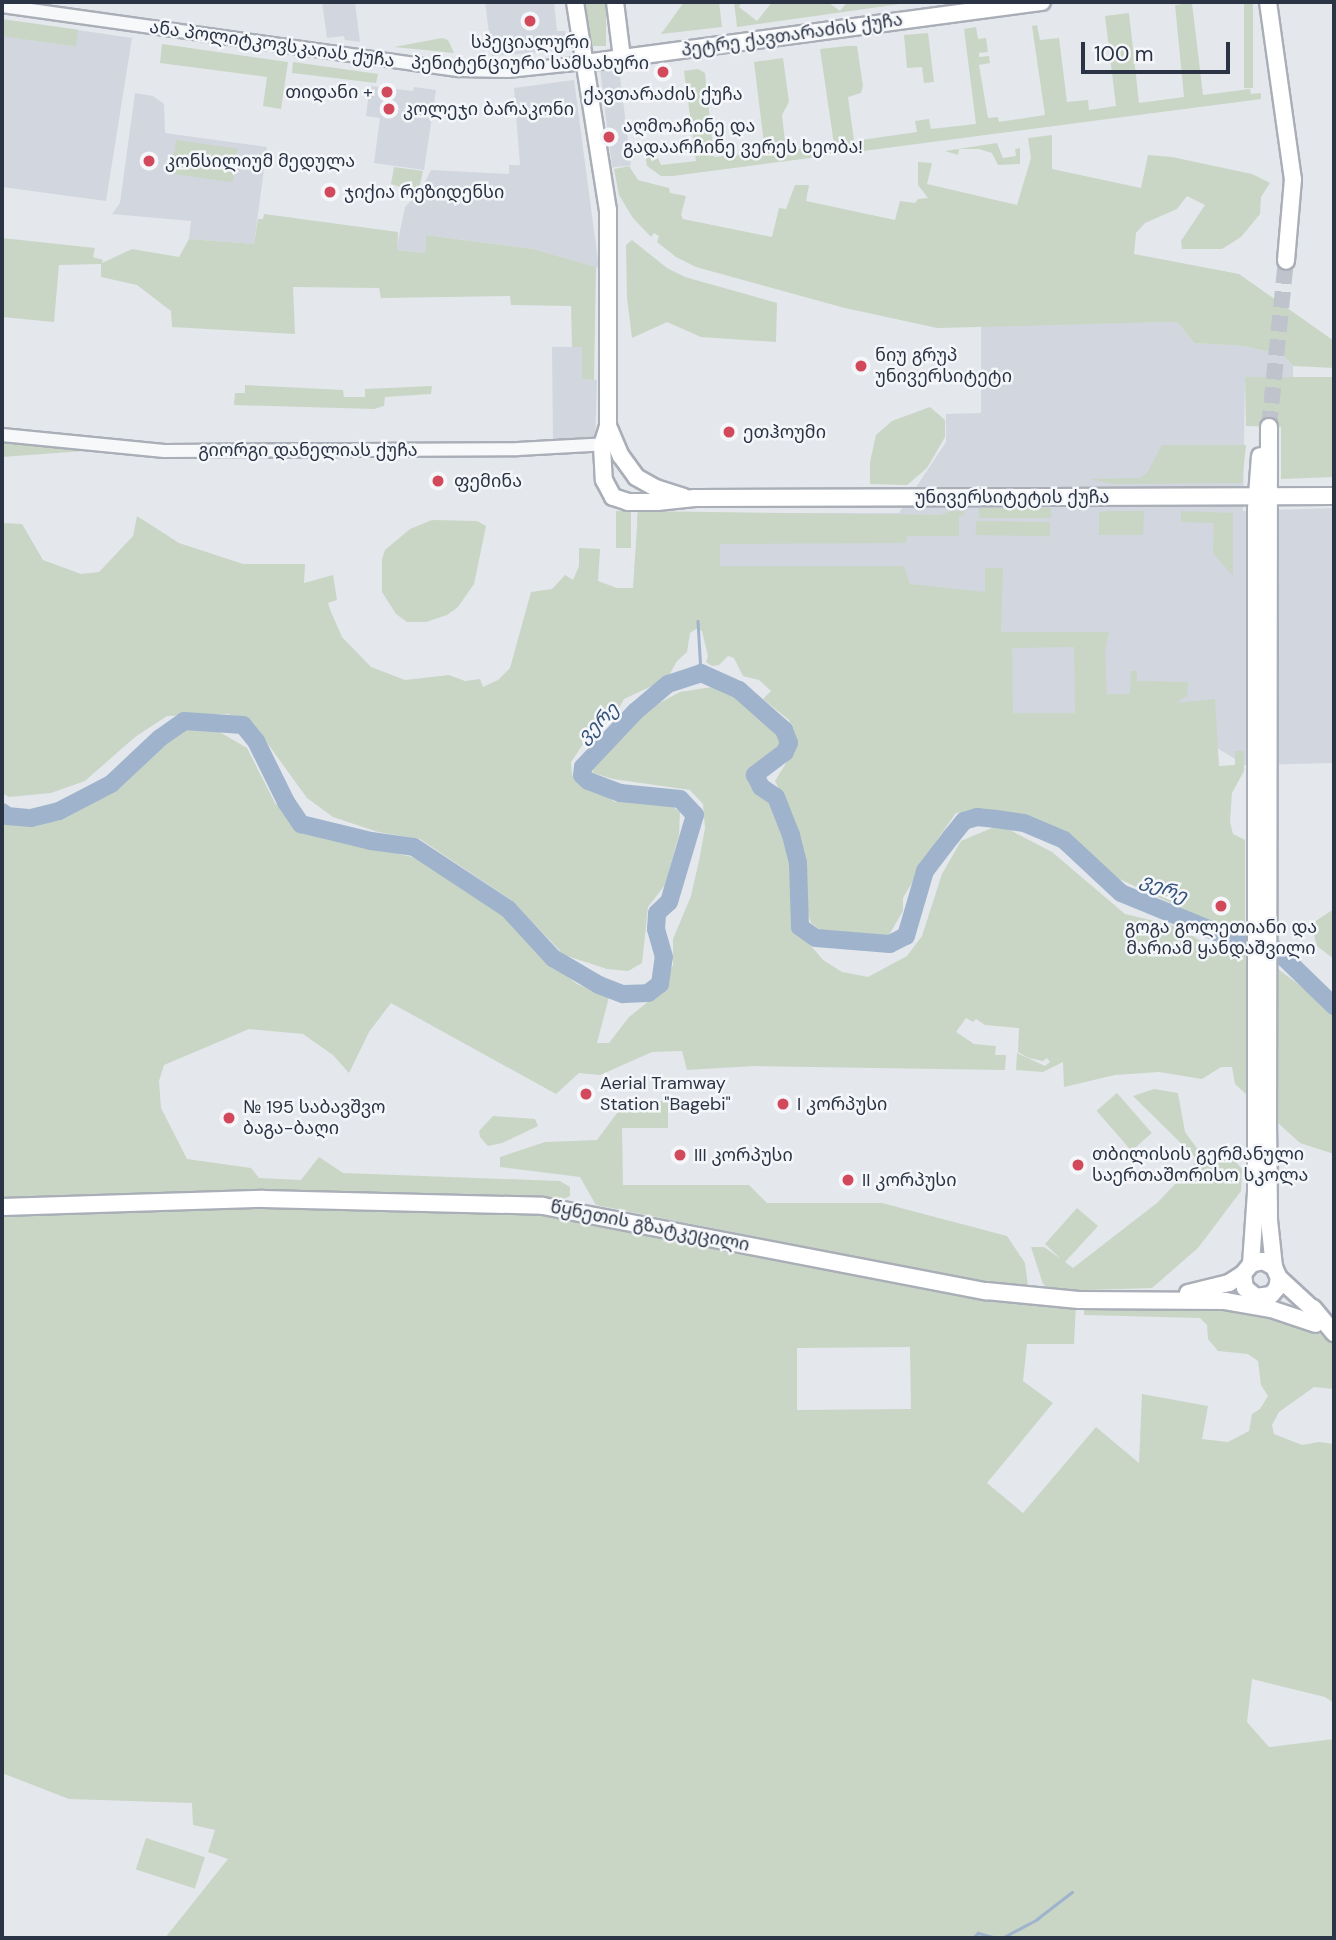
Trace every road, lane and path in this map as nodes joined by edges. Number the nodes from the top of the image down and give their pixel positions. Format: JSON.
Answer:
{"nodes":[{"id":1,"x":575,"y":2,"type":"edge"},
{"id":2,"x":615,"y":2,"type":"edge"},
{"id":3,"x":1042,"y":2,"type":"edge"},
{"id":4,"x":1268,"y":2,"type":"edge"},
{"id":5,"x":2,"y":6,"type":"edge"},
{"id":6,"x":622,"y":58,"type":"junction"},
{"id":7,"x":584,"y":63,"type":"junction"},
{"id":8,"x":1286,"y":261,"type":"tunnel mouth"},
{"id":9,"x":1269,"y":432,"type":"tunnel mouth"},
{"id":10,"x":2,"y":435,"type":"edge"},
{"id":11,"x":608,"y":446,"type":"junction"},
{"id":12,"x":633,"y":474,"type":"junction"},
{"id":13,"x":606,"y":486,"type":"junction"},
{"id":14,"x":1334,"y":496,"type":"edge"},
{"id":15,"x":1262,"y":497,"type":"junction"},
{"id":16,"x":690,"y":498,"type":"junction"},
{"id":17,"x":622,"y":500,"type":"junction"},
{"id":18,"x":2,"y":1207,"type":"edge"},
{"id":19,"x":1262,"y":1219,"type":"junction"},
{"id":20,"x":1247,"y":1269,"type":"junction"},
{"id":21,"x":1277,"y":1272,"type":"junction"},
{"id":22,"x":1203,"y":1295,"type":"junction"},
{"id":23,"x":1257,"y":1296,"type":"junction"},
{"id":24,"x":1316,"y":1318,"type":"junction"},
{"id":25,"x":1334,"y":1333,"type":"edge"}],
"edges":[{"from":1,"to":7,"type":"main road"},
{"from":2,"to":6,"type":"main road"},
{"from":3,"to":6,"type":"main road","name":"პეტრე ქავთარაძის ქუჩა"},
{"from":4,"to":8,"type":"main road"},
{"from":5,"to":7,"type":"street","name":"ანა პოლიტკოვსკაიას ქუჩა"},
{"from":6,"to":7,"type":"main road","name":"პეტრე ქავთარაძის ქუჩა"},
{"from":7,"to":11,"type":"main road"},
{"from":9,"to":15,"type":"main road"},
{"from":10,"to":11,"type":"street","name":"გიორგი დანელიას ქუჩა"},
{"from":11,"to":12,"type":"main road"},
{"from":11,"to":13,"type":"main road"},
{"from":12,"to":13,"type":"main road"},
{"from":12,"to":16,"type":"main road","name":"უნივერსიტეტის ქუჩა"},
{"from":12,"to":17,"type":"main road"},
{"from":13,"to":17,"type":"main road"},
{"from":14,"to":15,"type":"main road","name":"უნივერსიტეტის ქუჩა"},
{"from":15,"to":16,"type":"main road","name":"უნივერსიტეტის ქუჩა"},
{"from":15,"to":19,"type":"main road"},
{"from":16,"to":17,"type":"main road","name":"უნივერსიტეტის ქუჩა"},
{"from":18,"to":22,"type":"main road","name":"წყნეთის გზატკეცილი"},
{"from":19,"to":20,"type":"main road"},
{"from":19,"to":21,"type":"main road"},
{"from":19,"to":22,"type":"main road"},
{"from":19,"to":24,"type":"main road"},
{"from":20,"to":21,"type":"main road"},
{"from":20,"to":22,"type":"main road"},
{"from":20,"to":23,"type":"main road"},
{"from":21,"to":23,"type":"main road"},
{"from":21,"to":24,"type":"main road"},
{"from":22,"to":23,"type":"main road"},
{"from":22,"to":24,"type":"main road"},
{"from":23,"to":24,"type":"main road"},
{"from":24,"to":25,"type":"main road"}]}
